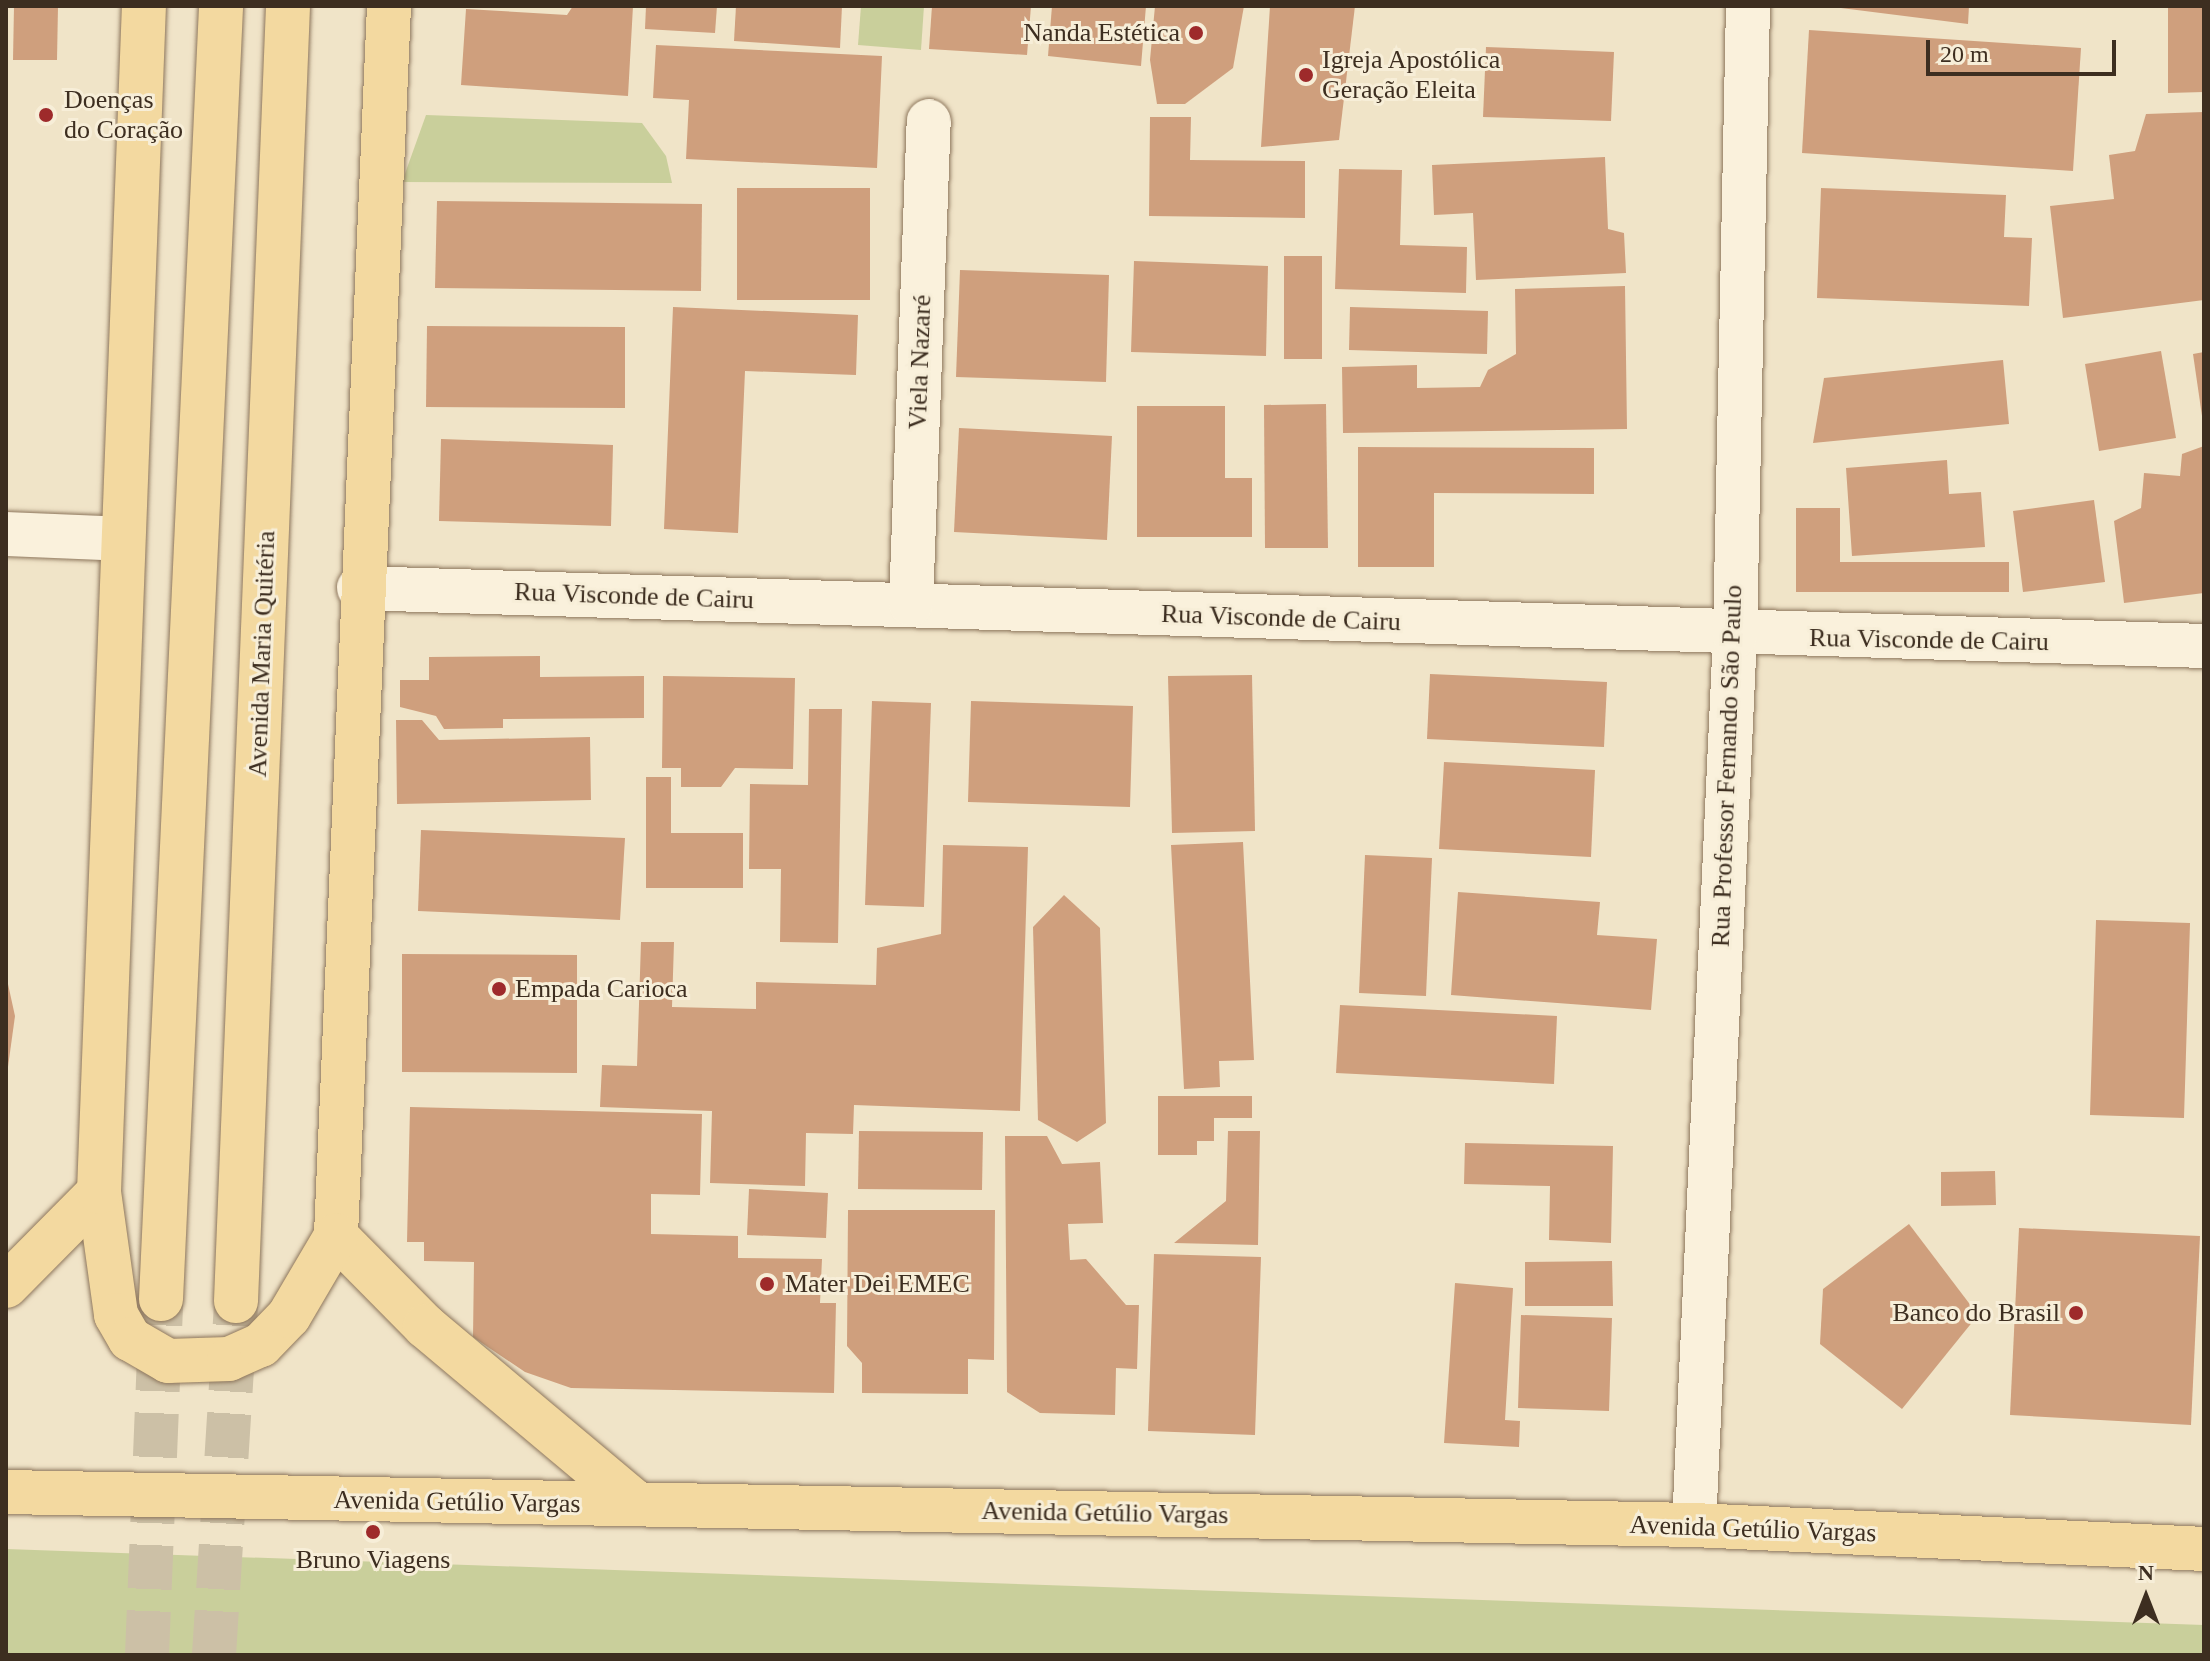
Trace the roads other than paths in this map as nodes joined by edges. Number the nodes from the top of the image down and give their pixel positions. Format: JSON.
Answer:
{"nodes":[{"id":1,"x":144,"y":6,"type":"edge"},
{"id":2,"x":221,"y":6,"type":"edge"},
{"id":3,"x":288,"y":6,"type":"edge"},
{"id":4,"x":389,"y":6,"type":"edge"},
{"id":5,"x":1748,"y":6,"type":"edge"},
{"id":6,"x":929,"y":121,"type":"dead end"},
{"id":7,"x":6,"y":534,"type":"edge"},
{"id":8,"x":123,"y":539,"type":"junction"},
{"id":9,"x":359,"y":588,"type":"junction"},
{"id":10,"x":911,"y":604,"type":"junction"},
{"id":11,"x":1735,"y":636,"type":"junction"},
{"id":12,"x":2204,"y":646,"type":"edge"},
{"id":13,"x":99,"y":1192,"type":"junction"},
{"id":14,"x":336,"y":1236,"type":"junction"},
{"id":15,"x":6,"y":1286,"type":"edge"},
{"id":16,"x":161,"y":1299,"type":"tunnel mouth"},
{"id":17,"x":236,"y":1301,"type":"tunnel mouth"},
{"id":18,"x":6,"y":1492,"type":"edge"},
{"id":19,"x":636,"y":1503,"type":"junction"},
{"id":20,"x":1694,"y":1525,"type":"junction"},
{"id":21,"x":2204,"y":1549,"type":"edge"}],
"edges":[{"from":1,"to":8,"type":"main road"},
{"from":2,"to":16,"type":"main road"},
{"from":3,"to":17,"type":"main road","name":"Avenida Maria Quitéria"},
{"from":4,"to":9,"type":"main road"},
{"from":5,"to":11,"type":"street","name":"Rua Professor Fernando São Paulo"},
{"from":6,"to":10,"type":"street","name":"Viela Nazaré"},
{"from":7,"to":8,"type":"street"},
{"from":8,"to":13,"type":"main road"},
{"from":9,"to":10,"type":"street","name":"Rua Visconde de Cairu"},
{"from":9,"to":14,"type":"main road"},
{"from":10,"to":11,"type":"street","name":"Rua Visconde de Cairu"},
{"from":11,"to":12,"type":"street","name":"Rua Visconde de Cairu"},
{"from":11,"to":20,"type":"street","name":"Rua Professor Fernando São Paulo"},
{"from":13,"to":14,"type":"main road"},
{"from":13,"to":15,"type":"main road"},
{"from":14,"to":19,"type":"main road"},
{"from":18,"to":19,"type":"main road","name":"Avenida Getúlio Vargas"},
{"from":19,"to":20,"type":"main road","name":"Avenida Getúlio Vargas"},
{"from":20,"to":21,"type":"main road","name":"Avenida Getúlio Vargas"}]}
